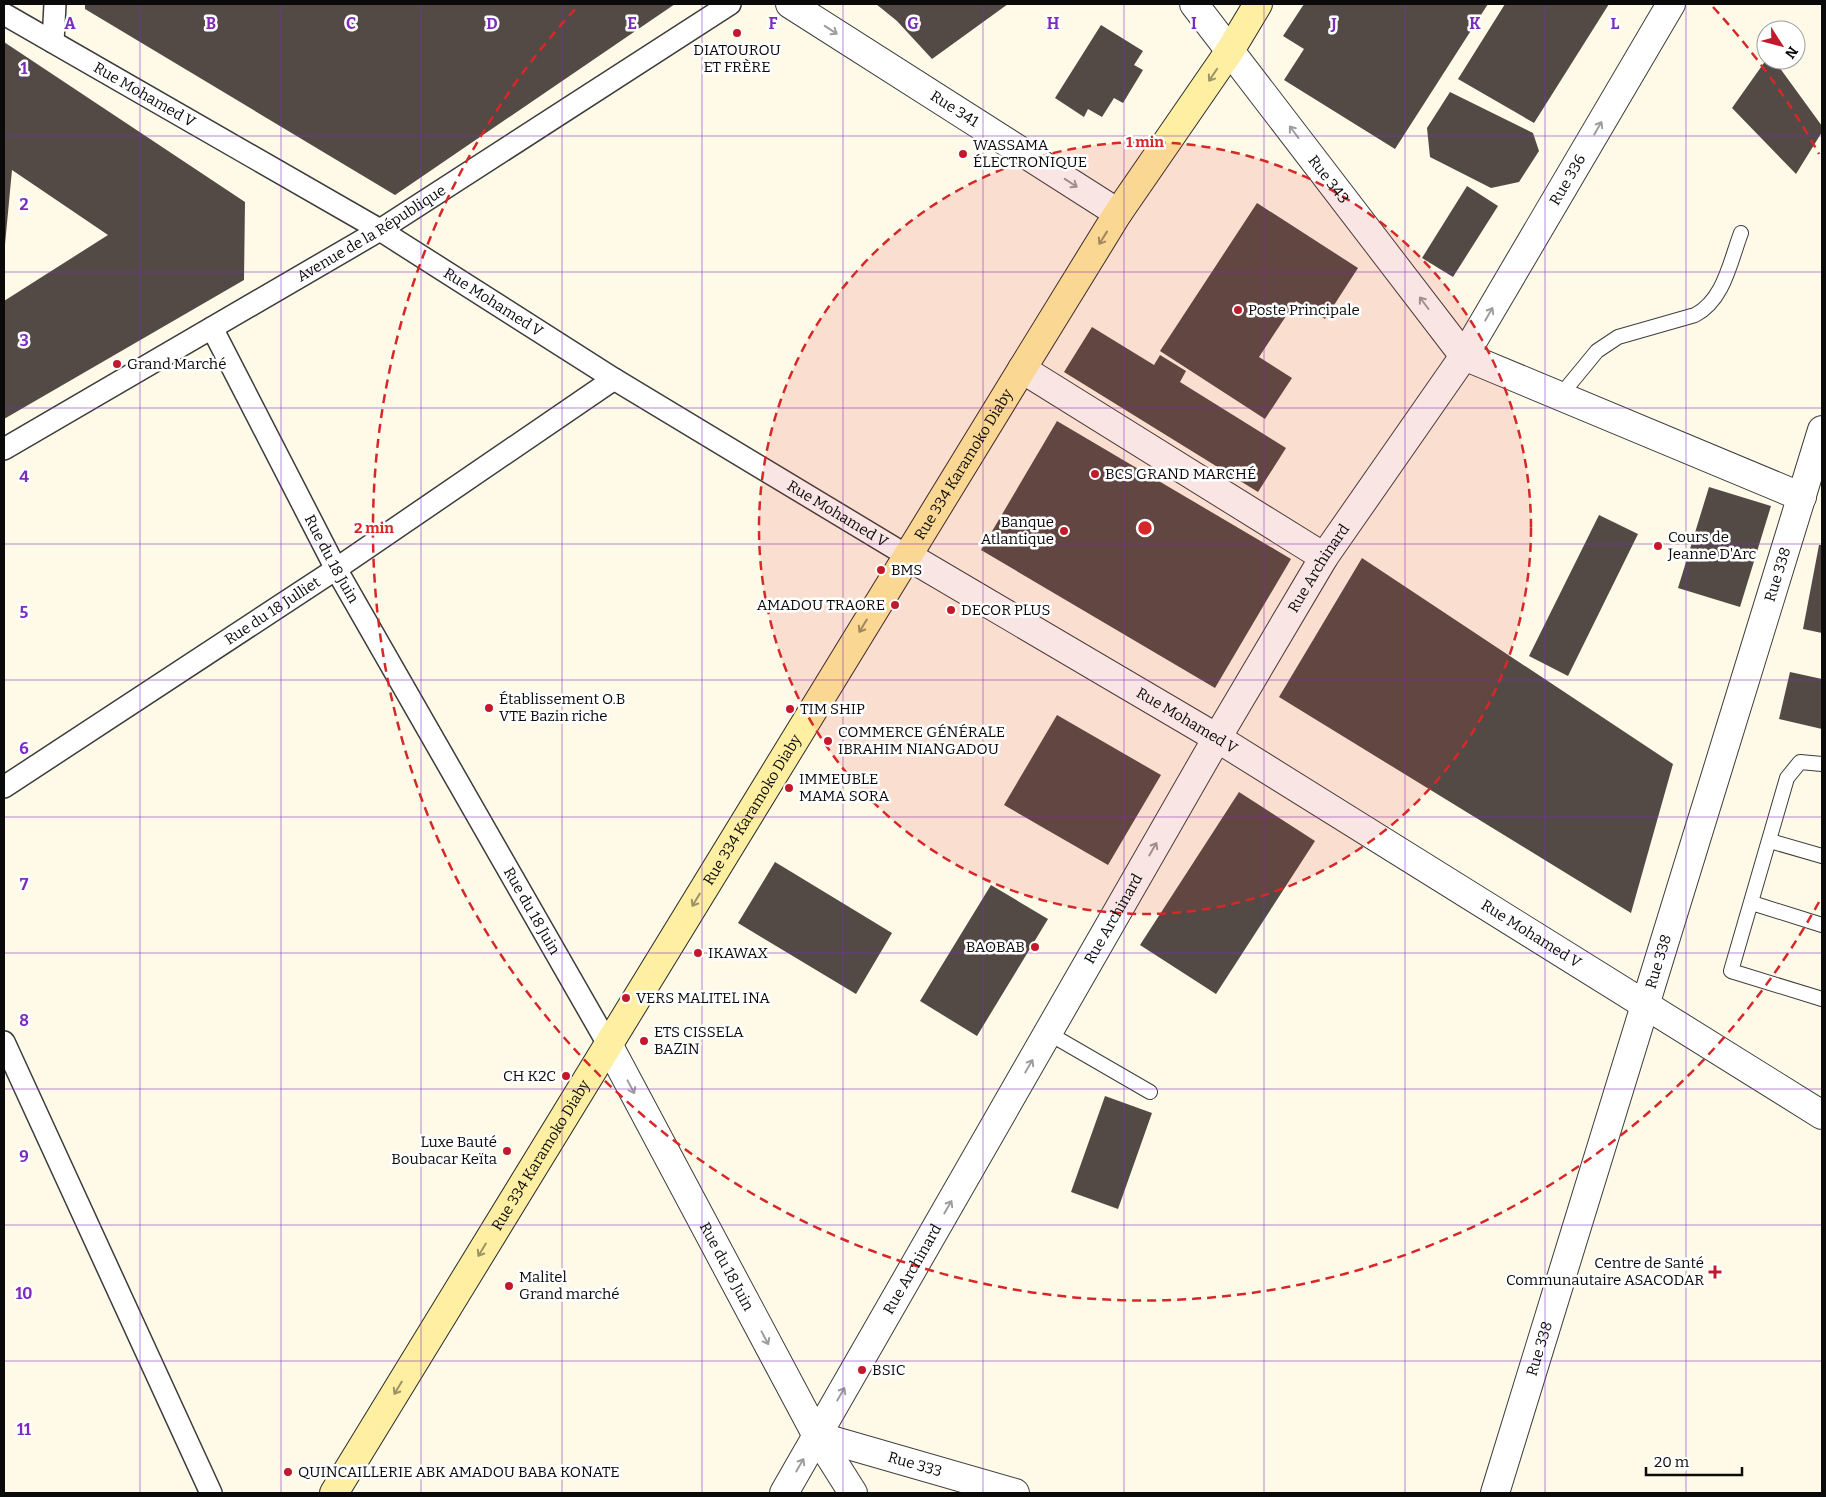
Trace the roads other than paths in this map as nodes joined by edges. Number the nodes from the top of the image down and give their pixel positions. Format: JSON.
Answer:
{"nodes":[{"id":1,"x":55,"y":4,"type":"edge"},
{"id":2,"x":730,"y":4,"type":"edge"},
{"id":3,"x":790,"y":4,"type":"edge"},
{"id":4,"x":1194,"y":4,"type":"edge"},
{"id":5,"x":1258,"y":4,"type":"edge"},
{"id":6,"x":1671,"y":4,"type":"edge"},
{"id":7,"x":4,"y":14,"type":"edge"},
{"id":8,"x":53,"y":42,"type":"junction"},
{"id":9,"x":1231,"y":49,"type":"junction"},
{"id":10,"x":1118,"y":213,"type":"junction"},
{"id":11,"x":380,"y":230,"type":"junction"},
{"id":12,"x":1741,"y":233,"type":"dead end"},
{"id":13,"x":212,"y":328,"type":"junction"},
{"id":14,"x":1464,"y":356,"type":"junction"},
{"id":15,"x":1022,"y":369,"type":"junction"},
{"id":16,"x":614,"y":379,"type":"junction"},
{"id":17,"x":1560,"y":396,"type":"junction"},
{"id":18,"x":1822,"y":430,"type":"edge"},
{"id":19,"x":4,"y":450,"type":"edge"},
{"id":20,"x":1802,"y":497,"type":"junction"},
{"id":21,"x":906,"y":555,"type":"junction"},
{"id":22,"x":1324,"y":557,"type":"junction"},
{"id":23,"x":336,"y":569,"type":"junction"},
{"id":24,"x":1216,"y":738,"type":"junction"},
{"id":25,"x":1822,"y":764,"type":"edge"},
{"id":26,"x":4,"y":787,"type":"edge"},
{"id":27,"x":1770,"y":841,"type":"junction"},
{"id":28,"x":1822,"y":856,"type":"edge"},
{"id":29,"x":1752,"y":902,"type":"junction"},
{"id":30,"x":1822,"y":925,"type":"edge"},
{"id":31,"x":1822,"y":999,"type":"edge"},
{"id":32,"x":1645,"y":1005,"type":"junction"},
{"id":33,"x":1048,"y":1033,"type":"junction"},
{"id":34,"x":4,"y":1042,"type":"edge"},
{"id":35,"x":608,"y":1044,"type":"junction"},
{"id":36,"x":1150,"y":1092,"type":"dead end"},
{"id":37,"x":1822,"y":1115,"type":"edge"},
{"id":38,"x":817,"y":1436,"type":"junction"},
{"id":39,"x":210,"y":1493,"type":"edge"},
{"id":40,"x":334,"y":1493,"type":"edge"},
{"id":41,"x":784,"y":1493,"type":"edge"},
{"id":42,"x":853,"y":1493,"type":"edge"},
{"id":43,"x":1015,"y":1493,"type":"edge"},
{"id":44,"x":1496,"y":1493,"type":"edge"}],
"edges":[{"from":1,"to":8,"type":"street"},
{"from":2,"to":11,"type":"street","name":"Avenue de la République"},
{"from":3,"to":10,"type":"street","name":"Rue 341","one_way":true},
{"from":4,"to":9,"type":"street","name":"Rue 343"},
{"from":5,"to":9,"type":"main road","name":"Rue 334 Karamoko Diaby"},
{"from":14,"to":6,"type":"street","name":"Rue 336","one_way":true},
{"from":7,"to":8,"type":"street","name":"Rue Mohamed V"},
{"from":8,"to":11,"type":"street","name":"Rue Mohamed V"},
{"from":9,"to":10,"type":"main road","name":"Rue 334 Karamoko Diaby","one_way":true},
{"from":14,"to":9,"type":"street","name":"Rue 343","one_way":true},
{"from":10,"to":15,"type":"main road","name":"Rue 334 Karamoko Diaby","one_way":true},
{"from":11,"to":13,"type":"street","name":"Avenue de la République"},
{"from":11,"to":16,"type":"street","name":"Rue Mohamed V"},
{"from":12,"to":17,"type":"lane"},
{"from":13,"to":19,"type":"street","name":"Avenue de la République"},
{"from":13,"to":23,"type":"street","name":"Rue du 18 Juin"},
{"from":14,"to":17,"type":"street"},
{"from":14,"to":22,"type":"street","name":"Rue Archinard"},
{"from":15,"to":21,"type":"main road","name":"Rue 334 Karamoko Diaby"},
{"from":15,"to":22,"type":"street"},
{"from":16,"to":21,"type":"street","name":"Rue Mohamed V"},
{"from":16,"to":23,"type":"street","name":"Rue du 18 Julliet"},
{"from":17,"to":20,"type":"street"},
{"from":18,"to":20,"type":"street","name":"Rue 338"},
{"from":20,"to":32,"type":"street","name":"Rue 338"},
{"from":21,"to":24,"type":"street","name":"Rue Mohamed V"},
{"from":21,"to":35,"type":"main road","name":"Rue 334 Karamoko Diaby","one_way":true},
{"from":22,"to":24,"type":"street","name":"Rue Archinard"},
{"from":23,"to":26,"type":"street","name":"Rue du 18 Julliet"},
{"from":23,"to":35,"type":"street","name":"Rue du 18 Juin"},
{"from":24,"to":32,"type":"street","name":"Rue Mohamed V"},
{"from":33,"to":24,"type":"street","name":"Rue Archinard","one_way":true},
{"from":25,"to":27,"type":"lane"},
{"from":27,"to":28,"type":"lane"},
{"from":27,"to":29,"type":"lane"},
{"from":29,"to":30,"type":"lane"},
{"from":29,"to":31,"type":"lane"},
{"from":32,"to":37,"type":"street","name":"Rue Mohamed V"},
{"from":32,"to":44,"type":"street","name":"Rue 338"},
{"from":33,"to":36,"type":"lane"},
{"from":38,"to":33,"type":"street","name":"Rue Archinard","one_way":true},
{"from":34,"to":39,"type":"street"},
{"from":35,"to":38,"type":"street","name":"Rue du 18 Juin","one_way":true},
{"from":35,"to":40,"type":"main road","name":"Rue 334 Karamoko Diaby","one_way":true},
{"from":41,"to":38,"type":"street","name":"Rue Archinard","one_way":true},
{"from":38,"to":42,"type":"street","name":"Rue du 18 Juin"},
{"from":38,"to":43,"type":"street","name":"Rue 333"}]}
